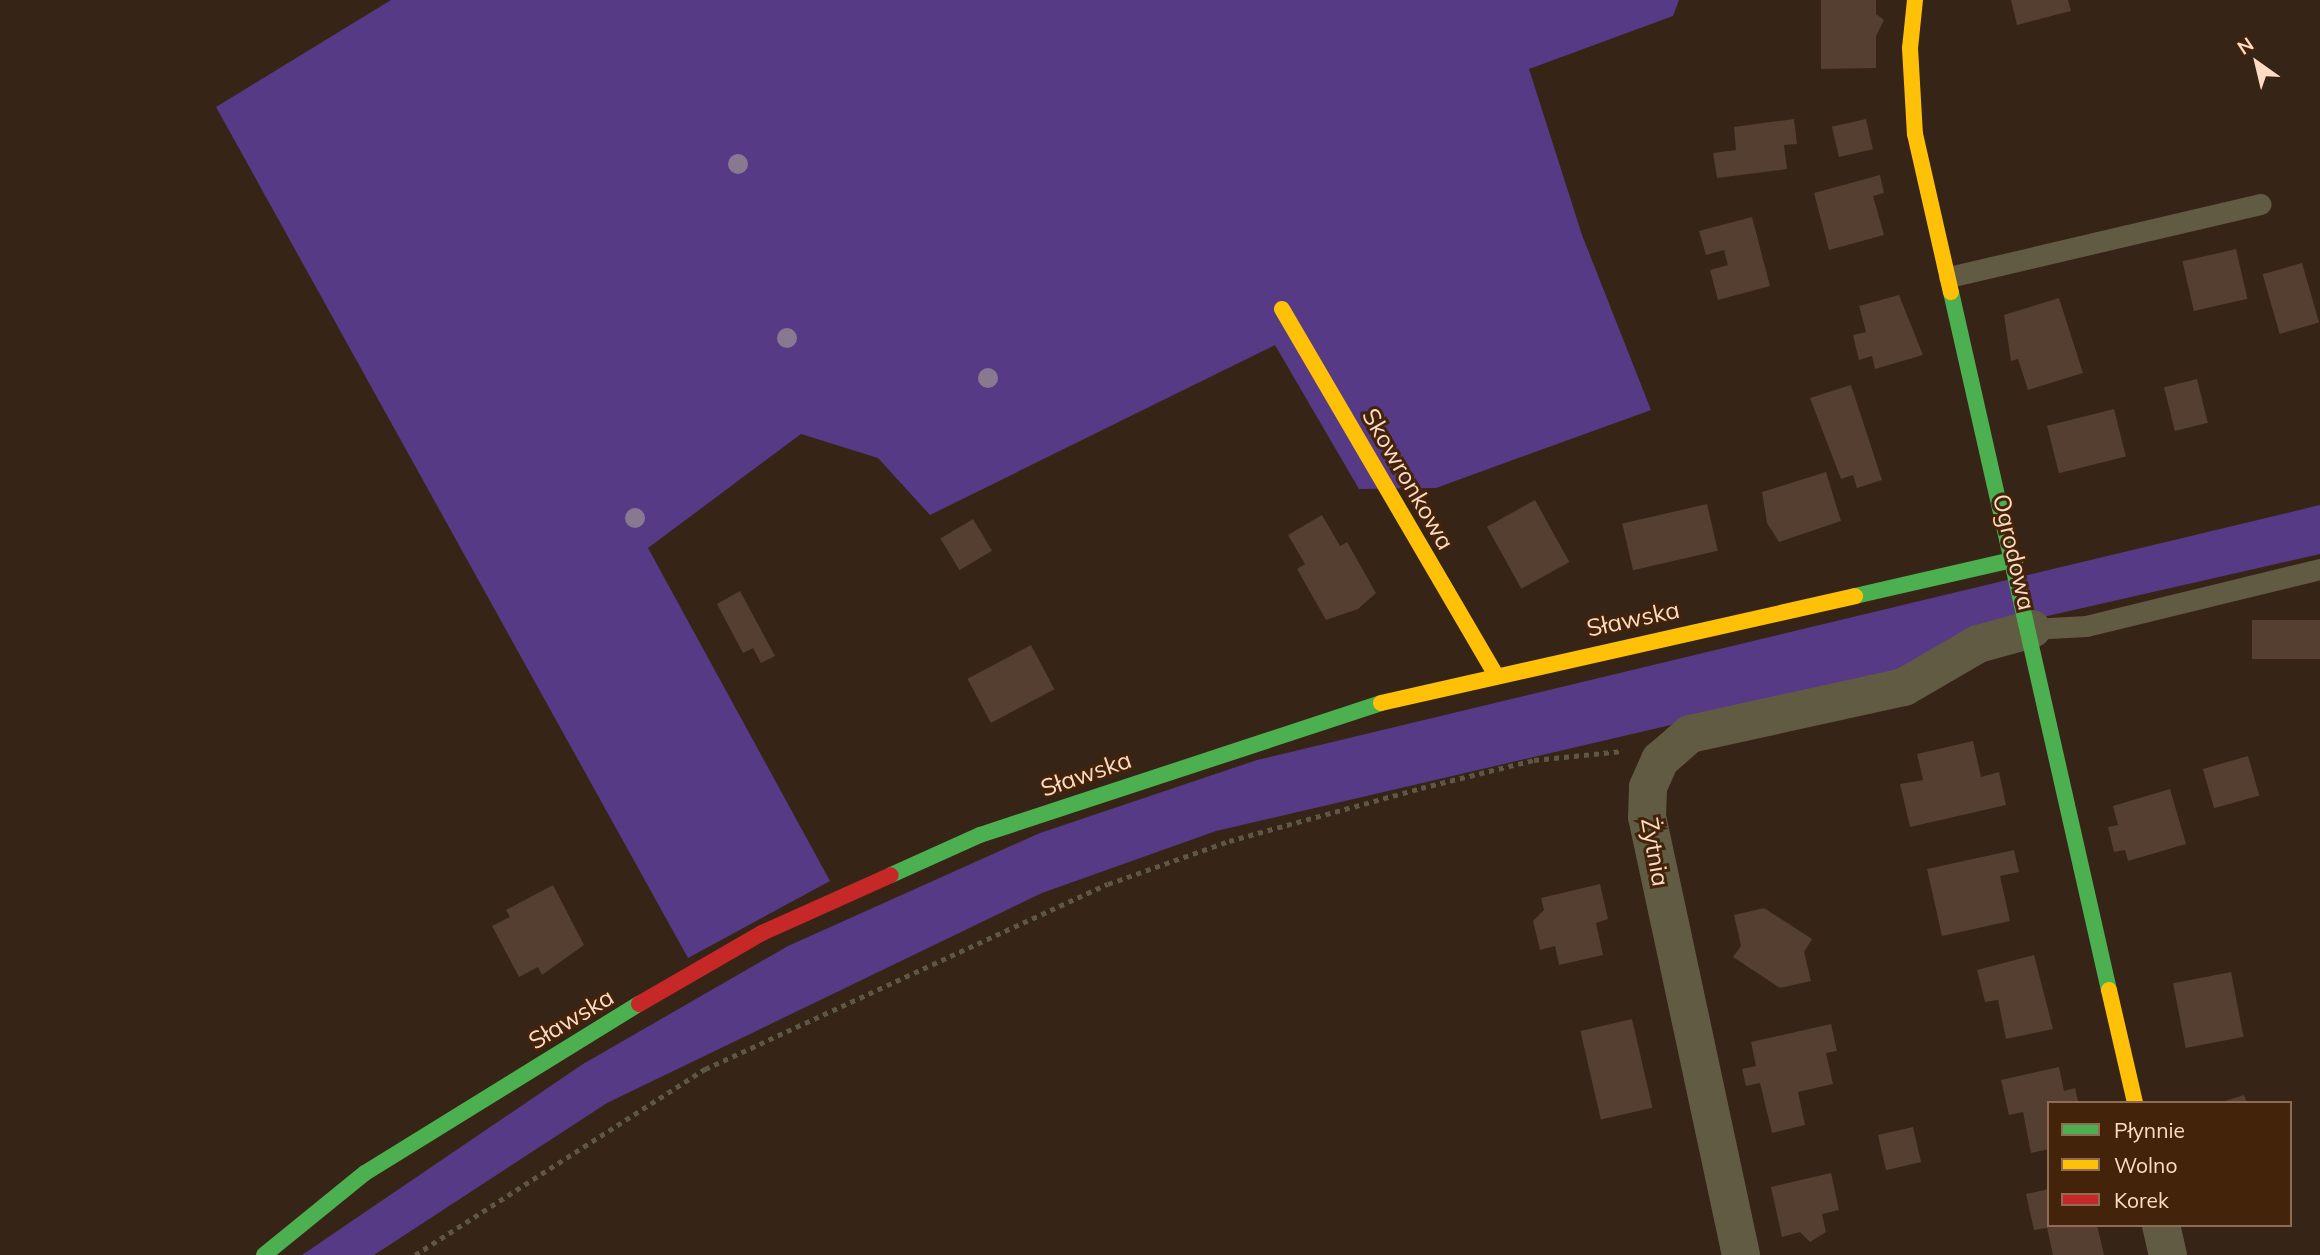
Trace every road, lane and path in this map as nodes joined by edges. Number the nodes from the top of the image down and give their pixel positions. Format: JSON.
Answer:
{"nodes":[{"id":1,"x":1915,"y":0,"type":"edge"},
{"id":2,"x":2261,"y":204,"type":"dead end"},
{"id":3,"x":1949,"y":277,"type":"junction"},
{"id":4,"x":1282,"y":309,"type":"dead end"},
{"id":5,"x":2016,"y":559,"type":"junction"},
{"id":6,"x":2320,"y":569,"type":"edge"},
{"id":7,"x":2032,"y":629,"type":"junction"},
{"id":8,"x":1495,"y":673,"type":"junction"},
{"id":9,"x":1660,"y":760,"type":"junction"},
{"id":10,"x":2135,"y":1101,"type":"edge"},
{"id":11,"x":2161,"y":1227,"type":"edge"},
{"id":12,"x":264,"y":1255,"type":"edge"},
{"id":13,"x":415,"y":1255,"type":"edge"},
{"id":14,"x":1741,"y":1255,"type":"edge"},
{"id":15,"x":2168,"y":1255,"type":"edge"}],
"edges":[{"from":1,"to":3,"type":"street","name":"Ogrodowa"},
{"from":2,"to":3,"type":"lane"},
{"from":3,"to":5,"type":"street","name":"Ogrodowa"},
{"from":4,"to":8,"type":"street","name":"Skowronkowa"},
{"from":5,"to":7,"type":"street","name":"Ogrodowa"},
{"from":5,"to":8,"type":"street","name":"Sławska"},
{"from":6,"to":7,"type":"lane"},
{"from":7,"to":9,"type":"street","name":"Żytnia"},
{"from":7,"to":10,"type":"street","name":"Ogrodowa"},
{"from":8,"to":12,"type":"street","name":"Sławska"},
{"from":9,"to":13,"type":"path"},
{"from":9,"to":14,"type":"street","name":"Żytnia"},
{"from":11,"to":15,"type":"street"}]}
